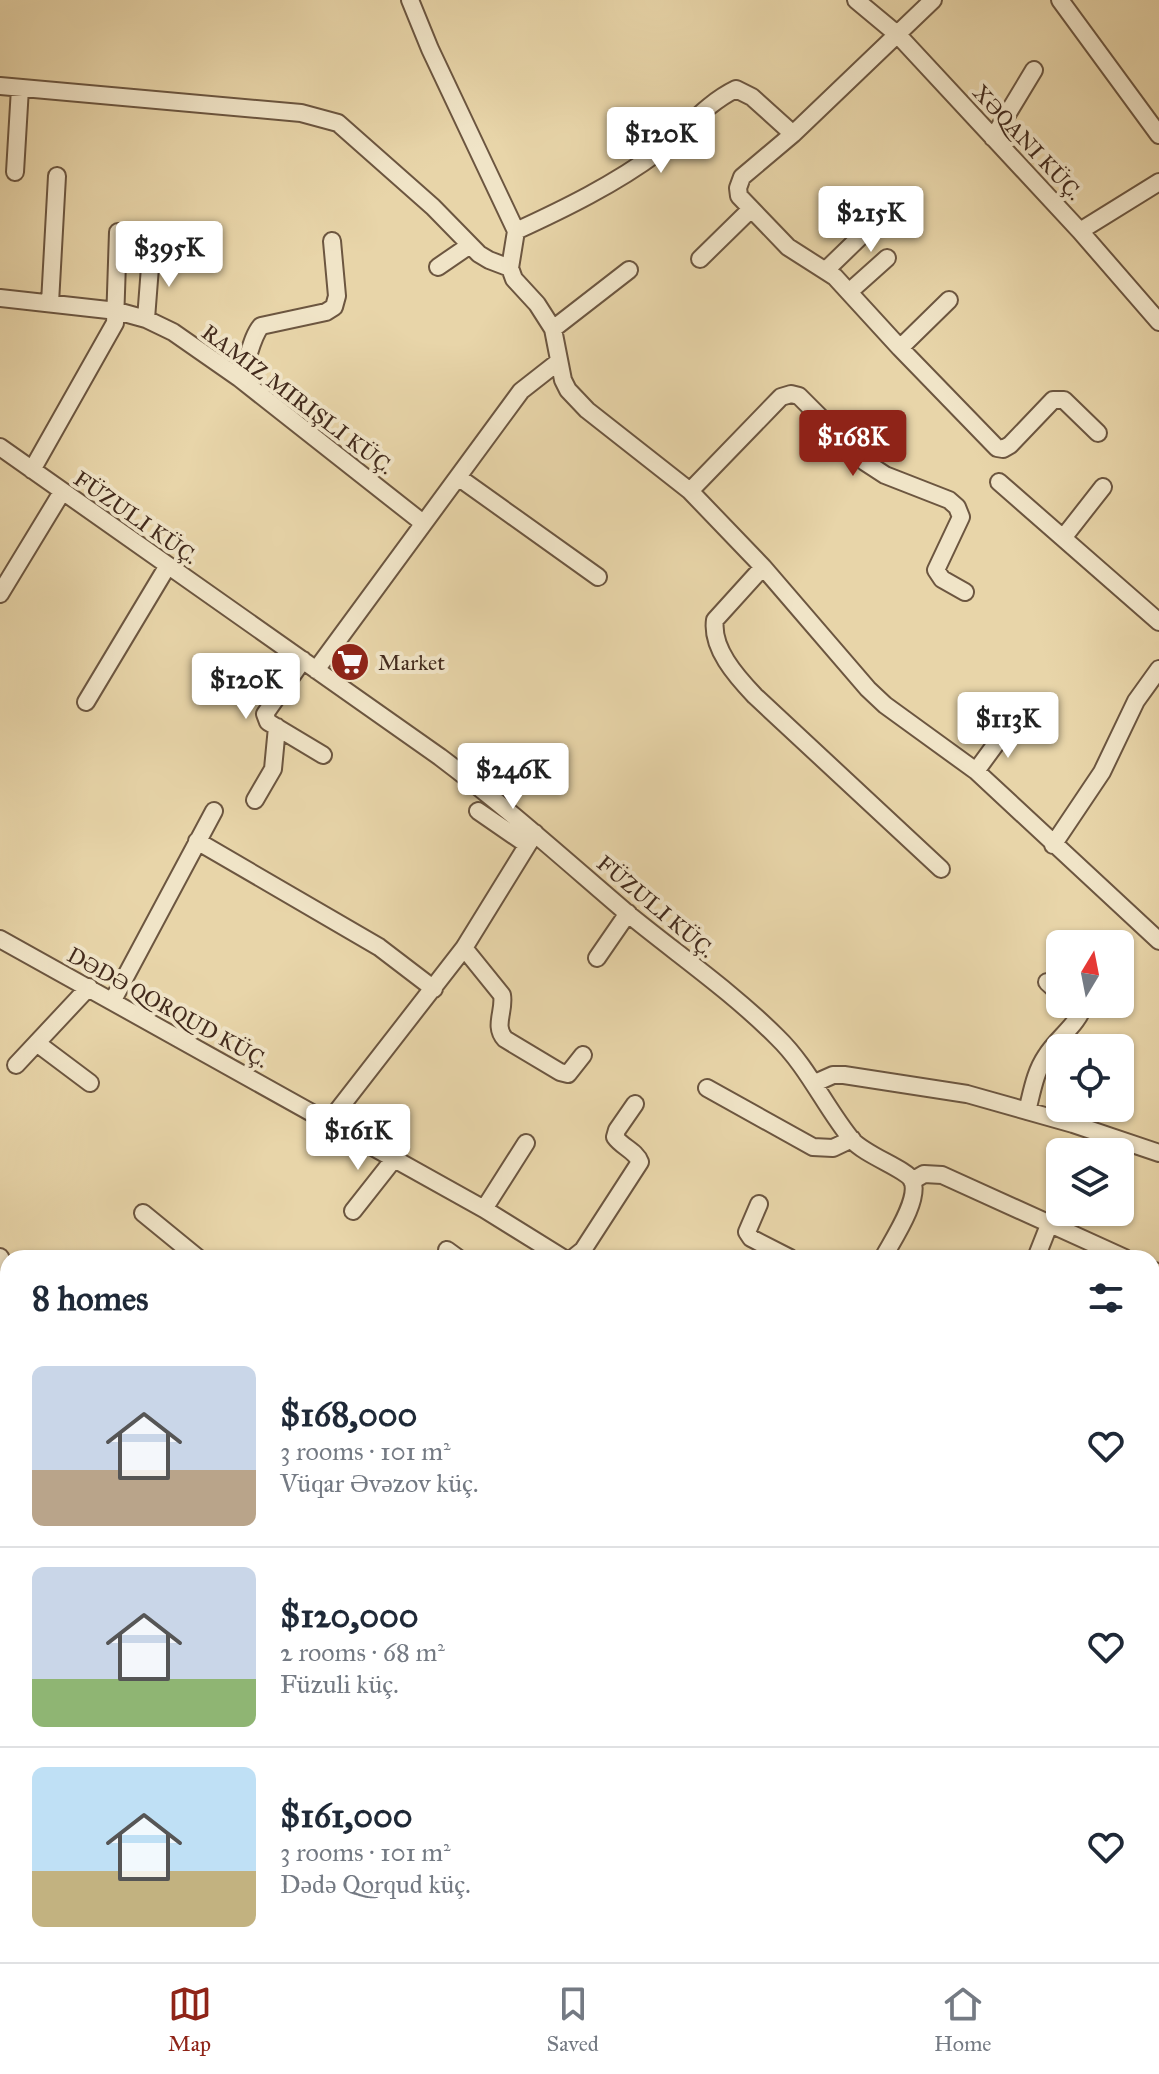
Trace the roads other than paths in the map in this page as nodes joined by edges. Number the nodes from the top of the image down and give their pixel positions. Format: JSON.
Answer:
{"nodes":[{"id":1,"x":410,"y":0,"type":"edge"},
{"id":2,"x":856,"y":0,"type":"edge"},
{"id":3,"x":933,"y":0,"type":"edge"},
{"id":4,"x":1060,"y":0,"type":"edge"},
{"id":5,"x":898,"y":35,"type":"junction"},
{"id":6,"x":1034,"y":70,"type":"dead end"},
{"id":7,"x":0,"y":86,"type":"edge"},
{"id":8,"x":20,"y":88,"type":"junction"},
{"id":9,"x":651,"y":119,"type":"dead end"},
{"id":10,"x":1156,"y":124,"type":"edge"},
{"id":11,"x":793,"y":134,"type":"junction"},
{"id":12,"x":993,"y":138,"type":"junction"},
{"id":13,"x":668,"y":144,"type":"junction"},
{"id":14,"x":15,"y":172,"type":"dead end"},
{"id":15,"x":57,"y":176,"type":"dead end"},
{"id":16,"x":1159,"y":182,"type":"edge"},
{"id":17,"x":751,"y":209,"type":"junction"},
{"id":18,"x":889,"y":209,"type":"dead end"},
{"id":19,"x":516,"y":231,"type":"junction"},
{"id":20,"x":1080,"y":231,"type":"junction"},
{"id":21,"x":118,"y":232,"type":"dead end"},
{"id":22,"x":332,"y":241,"type":"dead end"},
{"id":23,"x":470,"y":245,"type":"junction"},
{"id":24,"x":151,"y":254,"type":"dead end"},
{"id":25,"x":887,"y":258,"type":"dead end"},
{"id":26,"x":700,"y":259,"type":"dead end"},
{"id":27,"x":438,"y":267,"type":"dead end"},
{"id":28,"x":510,"y":268,"type":"junction"},
{"id":29,"x":629,"y":270,"type":"dead end"},
{"id":30,"x":826,"y":270,"type":"junction"},
{"id":31,"x":849,"y":292,"type":"junction"},
{"id":32,"x":0,"y":298,"type":"edge"},
{"id":33,"x":949,"y":300,"type":"dead end"},
{"id":34,"x":50,"y":303,"type":"junction"},
{"id":35,"x":117,"y":311,"type":"junction"},
{"id":36,"x":146,"y":319,"type":"junction"},
{"id":37,"x":1159,"y":322,"type":"edge"},
{"id":38,"x":553,"y":329,"type":"junction"},
{"id":39,"x":900,"y":348,"type":"junction"},
{"id":40,"x":558,"y":362,"type":"junction"},
{"id":41,"x":239,"y":378,"type":"junction"},
{"id":42,"x":1098,"y":433,"type":"dead end"},
{"id":43,"x":0,"y":447,"type":"edge"},
{"id":44,"x":32,"y":470,"type":"junction"},
{"id":45,"x":458,"y":477,"type":"junction"},
{"id":46,"x":999,"y":482,"type":"dead end"},
{"id":47,"x":1103,"y":487,"type":"dead end"},
{"id":48,"x":690,"y":491,"type":"junction"},
{"id":49,"x":62,"y":492,"type":"junction"},
{"id":50,"x":423,"y":523,"type":"junction"},
{"id":51,"x":1063,"y":538,"type":"junction"},
{"id":52,"x":167,"y":567,"type":"junction"},
{"id":53,"x":763,"y":567,"type":"junction"},
{"id":54,"x":598,"y":577,"type":"dead end"},
{"id":55,"x":965,"y":592,"type":"dead end"},
{"id":56,"x":0,"y":594,"type":"edge"},
{"id":57,"x":1159,"y":622,"type":"edge"},
{"id":58,"x":310,"y":665,"type":"junction"},
{"id":59,"x":1159,"y":669,"type":"edge"},
{"id":60,"x":1154,"y":687,"type":"edge"},
{"id":61,"x":86,"y":702,"type":"dead end"},
{"id":62,"x":1009,"y":726,"type":"dead end"},
{"id":63,"x":277,"y":727,"type":"junction"},
{"id":64,"x":323,"y":755,"type":"dead end"},
{"id":65,"x":976,"y":771,"type":"junction"},
{"id":66,"x":255,"y":800,"type":"dead end"},
{"id":67,"x":214,"y":811,"type":"dead end"},
{"id":68,"x":478,"y":811,"type":"dead end"},
{"id":69,"x":531,"y":838,"type":"junction"},
{"id":70,"x":197,"y":841,"type":"junction"},
{"id":71,"x":1053,"y":845,"type":"junction"},
{"id":72,"x":941,"y":869,"type":"dead end"},
{"id":73,"x":628,"y":913,"type":"junction"},
{"id":74,"x":0,"y":939,"type":"edge"},
{"id":75,"x":1159,"y":941,"type":"edge"},
{"id":76,"x":464,"y":948,"type":"junction"},
{"id":77,"x":597,"y":958,"type":"dead end"},
{"id":78,"x":89,"y":987,"type":"junction"},
{"id":79,"x":434,"y":989,"type":"junction"},
{"id":80,"x":113,"y":1000,"type":"junction"},
{"id":81,"x":1071,"y":1018,"type":"edge"},
{"id":82,"x":38,"y":1044,"type":"junction"},
{"id":83,"x":583,"y":1055,"type":"dead end"},
{"id":84,"x":16,"y":1065,"type":"dead end"},
{"id":85,"x":90,"y":1083,"type":"dead end"},
{"id":86,"x":815,"y":1083,"type":"junction"},
{"id":87,"x":707,"y":1088,"type":"dead end"},
{"id":88,"x":635,"y":1104,"type":"dead end"},
{"id":89,"x":1027,"y":1111,"type":"junction"},
{"id":90,"x":328,"y":1123,"type":"junction"},
{"id":91,"x":852,"y":1139,"type":"junction"},
{"id":92,"x":526,"y":1143,"type":"dead end"},
{"id":93,"x":1159,"y":1153,"type":"edge"},
{"id":94,"x":394,"y":1159,"type":"junction"},
{"id":95,"x":912,"y":1181,"type":"junction"},
{"id":96,"x":759,"y":1204,"type":"dead end"},
{"id":97,"x":484,"y":1209,"type":"junction"},
{"id":98,"x":353,"y":1211,"type":"dead end"},
{"id":99,"x":143,"y":1213,"type":"dead end"},
{"id":100,"x":1046,"y":1224,"type":"edge"},
{"id":101,"x":1049,"y":1226,"type":"edge"},
{"id":102,"x":1051,"y":1226,"type":"edge"},
{"id":103,"x":188,"y":1250,"type":"edge"},
{"id":104,"x":550,"y":1250,"type":"edge"},
{"id":105,"x":583,"y":1250,"type":"edge"},
{"id":106,"x":774,"y":1250,"type":"edge"},
{"id":107,"x":887,"y":1250,"type":"edge"},
{"id":108,"x":1039,"y":1250,"type":"edge"},
{"id":109,"x":1107,"y":1250,"type":"edge"}],
"edges":[{"from":1,"to":19,"type":"street"},
{"from":2,"to":5,"type":"street","name":"XƏQANI KÜÇ."},
{"from":3,"to":5,"type":"street"},
{"from":4,"to":10,"type":"street"},
{"from":5,"to":11,"type":"street"},
{"from":5,"to":12,"type":"street","name":"XƏQANI KÜÇ."},
{"from":6,"to":12,"type":"street"},
{"from":7,"to":8,"type":"street"},
{"from":8,"to":14,"type":"street"},
{"from":8,"to":23,"type":"street"},
{"from":9,"to":13,"type":"street"},
{"from":11,"to":13,"type":"street"},
{"from":11,"to":17,"type":"street"},
{"from":12,"to":20,"type":"street","name":"XƏQANI KÜÇ."},
{"from":13,"to":19,"type":"street"},
{"from":15,"to":34,"type":"street"},
{"from":16,"to":20,"type":"street"},
{"from":17,"to":26,"type":"street"},
{"from":17,"to":30,"type":"street"},
{"from":18,"to":30,"type":"street"},
{"from":19,"to":28,"type":"street"},
{"from":20,"to":37,"type":"street","name":"XƏQANI KÜÇ."},
{"from":21,"to":35,"type":"street"},
{"from":22,"to":41,"type":"street"},
{"from":23,"to":27,"type":"street"},
{"from":23,"to":28,"type":"street"},
{"from":24,"to":36,"type":"street"},
{"from":25,"to":31,"type":"street"},
{"from":28,"to":38,"type":"street"},
{"from":29,"to":38,"type":"street"},
{"from":30,"to":31,"type":"street"},
{"from":31,"to":39,"type":"street"},
{"from":32,"to":34,"type":"street","name":"RAMIZ MIRIŞLI KÜÇ."},
{"from":33,"to":39,"type":"street"},
{"from":34,"to":35,"type":"street","name":"RAMIZ MIRIŞLI KÜÇ."},
{"from":35,"to":36,"type":"street","name":"RAMIZ MIRIŞLI KÜÇ."},
{"from":35,"to":44,"type":"street"},
{"from":36,"to":41,"type":"street","name":"RAMIZ MIRIŞLI KÜÇ."},
{"from":38,"to":40,"type":"street"},
{"from":39,"to":42,"type":"street"},
{"from":40,"to":45,"type":"street"},
{"from":40,"to":48,"type":"street"},
{"from":41,"to":50,"type":"street","name":"RAMIZ MIRIŞLI KÜÇ."},
{"from":43,"to":44,"type":"street","name":"FÜZULI KÜÇ."},
{"from":44,"to":49,"type":"street","name":"FÜZULI KÜÇ."},
{"from":45,"to":50,"type":"street"},
{"from":45,"to":54,"type":"street"},
{"from":46,"to":51,"type":"street"},
{"from":47,"to":51,"type":"street"},
{"from":48,"to":53,"type":"street"},
{"from":48,"to":55,"type":"street"},
{"from":49,"to":52,"type":"street","name":"FÜZULI KÜÇ."},
{"from":49,"to":56,"type":"street"},
{"from":50,"to":58,"type":"street"},
{"from":51,"to":57,"type":"street"},
{"from":52,"to":58,"type":"street","name":"FÜZULI KÜÇ."},
{"from":52,"to":61,"type":"street"},
{"from":53,"to":65,"type":"street"},
{"from":53,"to":72,"type":"street"},
{"from":58,"to":63,"type":"street"},
{"from":58,"to":69,"type":"street","name":"FÜZULI KÜÇ."},
{"from":59,"to":60,"type":"street"},
{"from":60,"to":71,"type":"street"},
{"from":62,"to":65,"type":"street"},
{"from":63,"to":64,"type":"street"},
{"from":63,"to":66,"type":"street"},
{"from":65,"to":71,"type":"street"},
{"from":67,"to":70,"type":"street"},
{"from":68,"to":69,"type":"street"},
{"from":69,"to":73,"type":"street","name":"FÜZULI KÜÇ."},
{"from":69,"to":76,"type":"street"},
{"from":70,"to":79,"type":"street"},
{"from":70,"to":80,"type":"street"},
{"from":71,"to":75,"type":"street"},
{"from":73,"to":77,"type":"street"},
{"from":73,"to":86,"type":"street","name":"FÜZULI KÜÇ."},
{"from":74,"to":78,"type":"street","name":"DƏDƏ QORQUD KÜÇ."},
{"from":76,"to":79,"type":"street"},
{"from":76,"to":83,"type":"street"},
{"from":78,"to":80,"type":"street","name":"DƏDƏ QORQUD KÜÇ."},
{"from":78,"to":82,"type":"street"},
{"from":79,"to":90,"type":"street"},
{"from":80,"to":90,"type":"street","name":"DƏDƏ QORQUD KÜÇ."},
{"from":81,"to":89,"type":"street"},
{"from":82,"to":84,"type":"street"},
{"from":82,"to":85,"type":"street"},
{"from":86,"to":89,"type":"street"},
{"from":86,"to":91,"type":"street","name":"FÜZULI KÜÇ."},
{"from":87,"to":91,"type":"street"},
{"from":88,"to":105,"type":"street"},
{"from":89,"to":93,"type":"street"},
{"from":90,"to":94,"type":"street","name":"DƏDƏ QORQUD KÜÇ."},
{"from":91,"to":95,"type":"street","name":"FÜZULI KÜÇ."},
{"from":92,"to":97,"type":"street"},
{"from":94,"to":97,"type":"street","name":"DƏDƏ QORQUD KÜÇ."},
{"from":94,"to":98,"type":"street"},
{"from":95,"to":100,"type":"street"},
{"from":95,"to":107,"type":"street"},
{"from":96,"to":106,"type":"street"},
{"from":97,"to":104,"type":"street","name":"DƏDƏ QORQUD KÜÇ."},
{"from":99,"to":103,"type":"street"},
{"from":101,"to":108,"type":"street"},
{"from":102,"to":109,"type":"street"}]}
